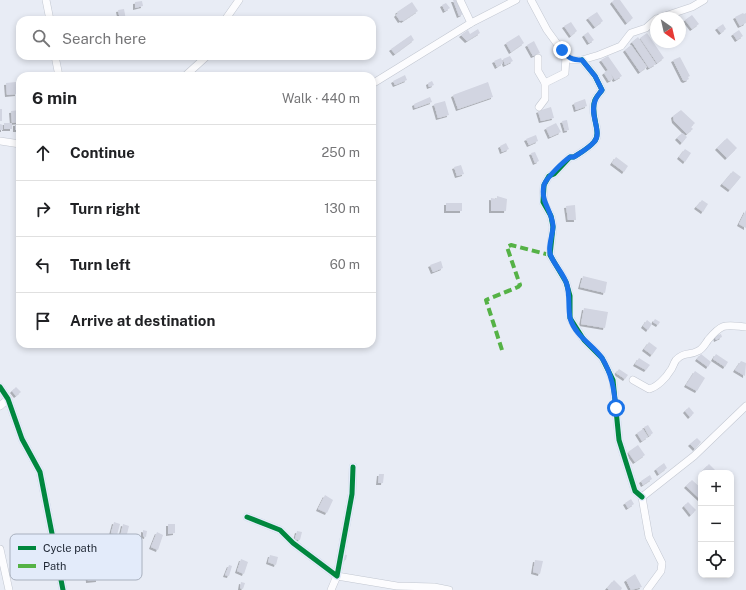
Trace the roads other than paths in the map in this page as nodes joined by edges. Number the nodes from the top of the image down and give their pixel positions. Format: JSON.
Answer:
{"nodes":[{"id":1,"x":46,"y":0,"type":"edge"},
{"id":2,"x":239,"y":0,"type":"edge"},
{"id":3,"x":460,"y":0,"type":"edge"},
{"id":4,"x":516,"y":0,"type":"edge"},
{"id":5,"x":531,"y":0,"type":"edge"},
{"id":6,"x":704,"y":0,"type":"edge"},
{"id":7,"x":677,"y":12,"type":"edge"},
{"id":8,"x":49,"y":16,"type":"edge"},
{"id":9,"x":228,"y":16,"type":"edge"},
{"id":10,"x":471,"y":22,"type":"junction"},
{"id":11,"x":650,"y":24,"type":"edge"},
{"id":12,"x":566,"y":56,"type":"junction"},
{"id":13,"x":538,"y":58,"type":"dead end"},
{"id":14,"x":56,"y":60,"type":"edge"},
{"id":15,"x":203,"y":60,"type":"edge"},
{"id":16,"x":582,"y":60,"type":"junction"},
{"id":17,"x":58,"y":72,"type":"edge"},
{"id":18,"x":189,"y":72,"type":"edge"},
{"id":19,"x":376,"y":81,"type":"edge"},
{"id":20,"x":545,"y":83,"type":"junction"},
{"id":21,"x":539,"y":107,"type":"dead end"},
{"id":22,"x":0,"y":141,"type":"edge"},
{"id":23,"x":16,"y":143,"type":"edge"},
{"id":24,"x":746,"y":327,"type":"edge"},
{"id":25,"x":633,"y":380,"type":"dead end"},
{"id":26,"x":0,"y":388,"type":"edge"},
{"id":27,"x":8,"y":399,"type":"junction"},
{"id":28,"x":0,"y":406,"type":"edge"},
{"id":29,"x":746,"y":406,"type":"edge"},
{"id":30,"x":352,"y":467,"type":"dead end"},
{"id":31,"x":642,"y":498,"type":"junction"},
{"id":32,"x":247,"y":517,"type":"dead end"},
{"id":33,"x":52,"y":534,"type":"edge"},
{"id":34,"x":0,"y":549,"type":"edge"},
{"id":35,"x":337,"y":576,"type":"junction"},
{"id":36,"x":61,"y":580,"type":"edge"},
{"id":37,"x":9,"y":590,"type":"edge"},
{"id":38,"x":63,"y":590,"type":"edge"},
{"id":39,"x":331,"y":590,"type":"edge"},
{"id":40,"x":449,"y":590,"type":"edge"},
{"id":41,"x":647,"y":590,"type":"edge"}],
"edges":[{"from":1,"to":8,"type":"street"},
{"from":2,"to":9,"type":"street"},
{"from":3,"to":10,"type":"street"},
{"from":4,"to":10,"type":"street"},
{"from":5,"to":12,"type":"street"},
{"from":6,"to":7,"type":"street"},
{"from":10,"to":19,"type":"street"},
{"from":11,"to":16,"type":"street"},
{"from":12,"to":16,"type":"street"},
{"from":12,"to":20,"type":"street"},
{"from":13,"to":20,"type":"street"},
{"from":14,"to":17,"type":"street"},
{"from":15,"to":18,"type":"street"},
{"from":16,"to":31,"type":"street"},
{"from":20,"to":21,"type":"street"},
{"from":22,"to":23,"type":"street"},
{"from":24,"to":25,"type":"street"},
{"from":26,"to":27,"type":"street"},
{"from":27,"to":28,"type":"street"},
{"from":27,"to":33,"type":"street"},
{"from":29,"to":31,"type":"street"},
{"from":30,"to":35,"type":"street"},
{"from":31,"to":41,"type":"street"},
{"from":32,"to":35,"type":"street"},
{"from":34,"to":37,"type":"street"},
{"from":35,"to":39,"type":"street"},
{"from":35,"to":40,"type":"street"},
{"from":36,"to":38,"type":"street"}]}
